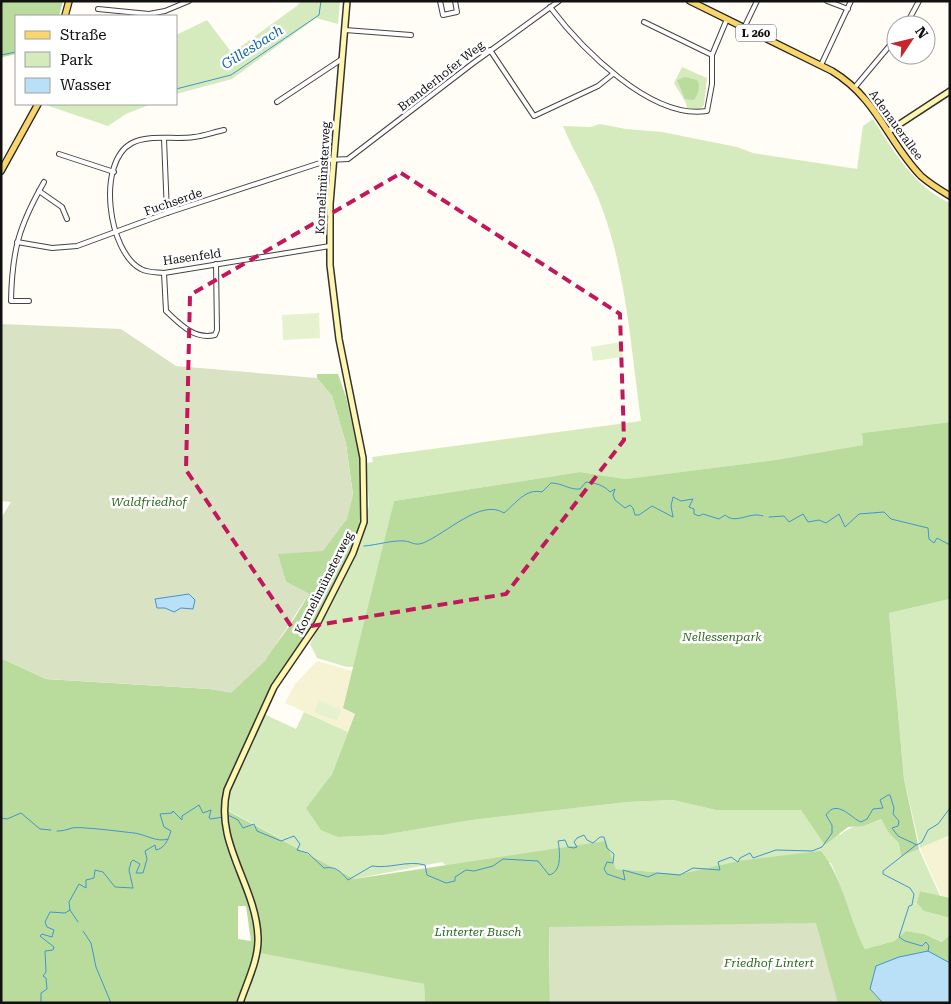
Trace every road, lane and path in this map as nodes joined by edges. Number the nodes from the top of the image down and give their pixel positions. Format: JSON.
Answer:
{"nodes":[{"id":1,"x":69,"y":1,"type":"edge"},
{"id":2,"x":189,"y":1,"type":"edge"},
{"id":3,"x":347,"y":1,"type":"edge"},
{"id":4,"x":440,"y":1,"type":"edge"},
{"id":5,"x":455,"y":1,"type":"edge"},
{"id":6,"x":559,"y":1,"type":"edge"},
{"id":7,"x":690,"y":1,"type":"edge"},
{"id":8,"x":827,"y":1,"type":"edge"},
{"id":9,"x":851,"y":1,"type":"edge"},
{"id":10,"x":920,"y":1,"type":"edge"},
{"id":11,"x":757,"y":3,"type":"edge"},
{"id":12,"x":550,"y":7,"type":"junction"},
{"id":13,"x":98,"y":9,"type":"dead end"},
{"id":14,"x":848,"y":9,"type":"junction"},
{"id":15,"x":65,"y":15,"type":"edge"},
{"id":16,"x":912,"y":15,"type":"edge"},
{"id":17,"x":727,"y":19,"type":"junction"},
{"id":18,"x":644,"y":22,"type":"dead end"},
{"id":19,"x":744,"y":28,"type":"junction"},
{"id":20,"x":345,"y":30,"type":"junction"},
{"id":21,"x":411,"y":35,"type":"dead end"},
{"id":22,"x":490,"y":50,"type":"junction"},
{"id":23,"x":886,"y":50,"type":"edge"},
{"id":24,"x":712,"y":55,"type":"junction"},
{"id":25,"x":342,"y":58,"type":"junction"},
{"id":26,"x":821,"y":65,"type":"junction"},
{"id":27,"x":613,"y":74,"type":"junction"},
{"id":28,"x":855,"y":87,"type":"junction"},
{"id":29,"x":950,"y":91,"type":"edge"},
{"id":30,"x":277,"y":102,"type":"dead end"},
{"id":31,"x":37,"y":105,"type":"edge"},
{"id":32,"x":224,"y":130,"type":"dead end"},
{"id":33,"x":889,"y":131,"type":"junction"},
{"id":34,"x":164,"y":139,"type":"junction"},
{"id":35,"x":59,"y":154,"type":"dead end"},
{"id":36,"x":334,"y":160,"type":"junction"},
{"id":37,"x":1,"y":172,"type":"edge"},
{"id":38,"x":114,"y":172,"type":"junction"},
{"id":39,"x":44,"y":182,"type":"dead end"},
{"id":40,"x":39,"y":191,"type":"junction"},
{"id":41,"x":950,"y":196,"type":"edge"},
{"id":42,"x":167,"y":214,"type":"junction"},
{"id":43,"x":67,"y":220,"type":"dead end"},
{"id":44,"x":116,"y":233,"type":"junction"},
{"id":45,"x":17,"y":242,"type":"junction"},
{"id":46,"x":330,"y":246,"type":"junction"},
{"id":47,"x":216,"y":264,"type":"junction"},
{"id":48,"x":164,"y":273,"type":"junction"},
{"id":49,"x":29,"y":301,"type":"dead end"},
{"id":50,"x":240,"y":1003,"type":"edge"}],
"edges":[{"from":1,"to":15,"type":"main road"},
{"from":2,"to":13,"type":"street"},
{"from":3,"to":20,"type":"street","name":"Kornelimünsterweg"},
{"from":4,"to":5,"type":"street"},
{"from":6,"to":12,"type":"street","name":"Branderhofer Weg"},
{"from":7,"to":17,"type":"main road","name":"Adenauerallee","number":"L 260"},
{"from":8,"to":14,"type":"street"},
{"from":9,"to":14,"type":"street"},
{"from":10,"to":16,"type":"street"},
{"from":11,"to":19,"type":"street"},
{"from":12,"to":22,"type":"street","name":"Branderhofer Weg"},
{"from":12,"to":27,"type":"street"},
{"from":14,"to":26,"type":"street"},
{"from":17,"to":19,"type":"main road","name":"Adenauerallee","number":"L 260"},
{"from":17,"to":24,"type":"street"},
{"from":18,"to":24,"type":"street"},
{"from":19,"to":26,"type":"main road","name":"Adenauerallee","number":"L 260"},
{"from":20,"to":21,"type":"street"},
{"from":20,"to":25,"type":"street","name":"Kornelimünsterweg"},
{"from":22,"to":27,"type":"street"},
{"from":22,"to":36,"type":"street","name":"Branderhofer Weg"},
{"from":23,"to":28,"type":"street"},
{"from":24,"to":27,"type":"street"},
{"from":25,"to":30,"type":"street"},
{"from":25,"to":36,"type":"street","name":"Kornelimünsterweg"},
{"from":26,"to":28,"type":"main road","name":"Adenauerallee","number":"L 260"},
{"from":28,"to":33,"type":"main road","name":"Adenauerallee","number":"L 260"},
{"from":29,"to":33,"type":"street"},
{"from":31,"to":37,"type":"main road"},
{"from":32,"to":34,"type":"street","name":"Hasenfeld"},
{"from":33,"to":41,"type":"main road","name":"Adenauerallee","number":"L 260"},
{"from":34,"to":38,"type":"street","name":"Hasenfeld"},
{"from":34,"to":42,"type":"street"},
{"from":35,"to":38,"type":"street"},
{"from":36,"to":42,"type":"street","name":"Fuchserde"},
{"from":36,"to":46,"type":"street","name":"Kornelimünsterweg"},
{"from":38,"to":44,"type":"street","name":"Hasenfeld"},
{"from":39,"to":40,"type":"street"},
{"from":40,"to":43,"type":"street"},
{"from":40,"to":45,"type":"street"},
{"from":42,"to":44,"type":"street","name":"Fuchserde"},
{"from":44,"to":45,"type":"street","name":"Fuchserde"},
{"from":44,"to":48,"type":"street","name":"Hasenfeld"},
{"from":45,"to":49,"type":"street"},
{"from":46,"to":47,"type":"street","name":"Hasenfeld"},
{"from":46,"to":50,"type":"street","name":"Kornelimünsterweg"},
{"from":47,"to":48,"type":"street","name":"Hasenfeld"},
{"from":47,"to":48,"type":"street"}]}
